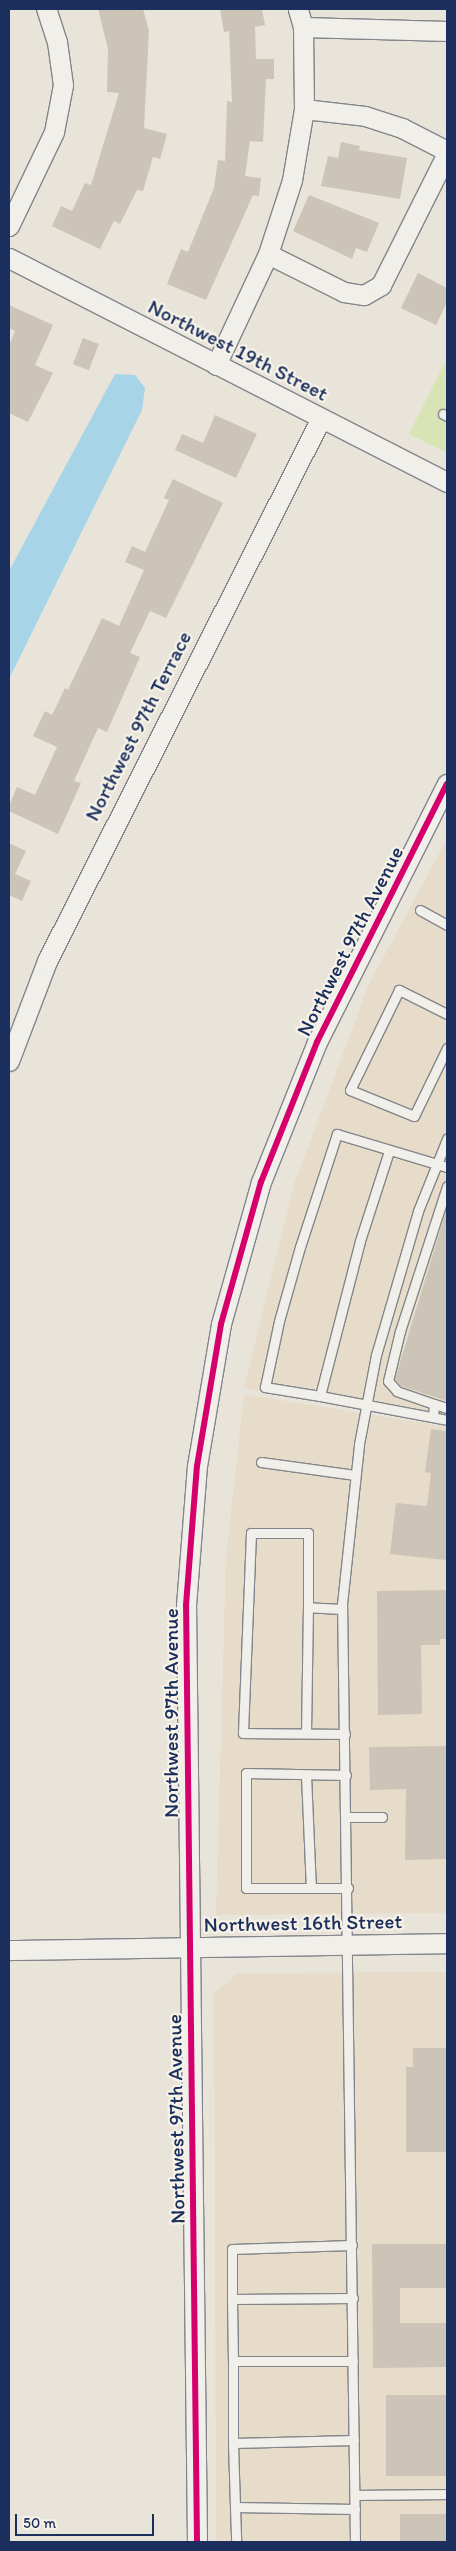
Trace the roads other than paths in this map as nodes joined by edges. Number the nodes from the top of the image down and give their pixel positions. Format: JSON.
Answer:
{"nodes":[{"id":1,"x":46,"y":9,"type":"edge"},
{"id":2,"x":298,"y":9,"type":"edge"},
{"id":3,"x":303,"y":27,"type":"junction"},
{"id":4,"x":447,"y":31,"type":"edge"},
{"id":5,"x":304,"y":109,"type":"junction"},
{"id":6,"x":447,"y":152,"type":"edge"},
{"id":7,"x":9,"y":226,"type":"edge"},
{"id":8,"x":268,"y":254,"type":"junction"},
{"id":9,"x":9,"y":258,"type":"edge"},
{"id":10,"x":216,"y":364,"type":"junction"},
{"id":11,"x":321,"y":418,"type":"junction"},
{"id":12,"x":447,"y":482,"type":"edge"},
{"id":13,"x":447,"y":784,"type":"edge"},
{"id":14,"x":420,"y":910,"type":"dead end"},
{"id":15,"x":447,"y":924,"type":"edge"},
{"id":16,"x":447,"y":1014,"type":"edge"},
{"id":17,"x":447,"y":1048,"type":"edge"},
{"id":18,"x":9,"y":1061,"type":"edge"},
{"id":19,"x":447,"y":1139,"type":"edge"},
{"id":20,"x":389,"y":1151,"type":"junction"},
{"id":21,"x":436,"y":1166,"type":"junction"},
{"id":22,"x":447,"y":1167,"type":"edge"},
{"id":23,"x":447,"y":1186,"type":"edge"},
{"id":24,"x":320,"y":1396,"type":"junction"},
{"id":25,"x":366,"y":1404,"type":"junction"},
{"id":26,"x":434,"y":1404,"type":"junction"},
{"id":27,"x":447,"y":1408,"type":"edge"},
{"id":28,"x":433,"y":1417,"type":"junction"},
{"id":29,"x":447,"y":1420,"type":"edge"},
{"id":30,"x":261,"y":1462,"type":"dead end"},
{"id":31,"x":355,"y":1475,"type":"junction"},
{"id":32,"x":308,"y":1607,"type":"junction"},
{"id":33,"x":342,"y":1609,"type":"junction"},
{"id":34,"x":306,"y":1733,"type":"junction"},
{"id":35,"x":345,"y":1734,"type":"junction"},
{"id":36,"x":306,"y":1775,"type":"junction"},
{"id":37,"x":346,"y":1775,"type":"junction"},
{"id":38,"x":346,"y":1816,"type":"junction"},
{"id":39,"x":382,"y":1818,"type":"dead end"},
{"id":40,"x":311,"y":1888,"type":"junction"},
{"id":41,"x":348,"y":1888,"type":"junction"},
{"id":42,"x":447,"y":1943,"type":"edge"},
{"id":43,"x":349,"y":1945,"type":"junction"},
{"id":44,"x":190,"y":1947,"type":"junction"},
{"id":45,"x":9,"y":1950,"type":"edge"},
{"id":46,"x":352,"y":2245,"type":"junction"},
{"id":47,"x":353,"y":2298,"type":"junction"},
{"id":48,"x":232,"y":2299,"type":"junction"},
{"id":49,"x":233,"y":2361,"type":"junction"},
{"id":50,"x":353,"y":2361,"type":"junction"},
{"id":51,"x":354,"y":2440,"type":"junction"},
{"id":52,"x":233,"y":2443,"type":"junction"},
{"id":53,"x":447,"y":2494,"type":"edge"},
{"id":54,"x":355,"y":2495,"type":"junction"},
{"id":55,"x":235,"y":2508,"type":"junction"},
{"id":56,"x":355,"y":2509,"type":"junction"},
{"id":57,"x":198,"y":2542,"type":"edge"},
{"id":58,"x":236,"y":2542,"type":"edge"},
{"id":59,"x":355,"y":2542,"type":"edge"}],
"edges":[{"from":1,"to":7,"type":"street"},
{"from":2,"to":3,"type":"street"},
{"from":3,"to":4,"type":"street"},
{"from":3,"to":5,"type":"street"},
{"from":5,"to":6,"type":"street"},
{"from":5,"to":8,"type":"street"},
{"from":6,"to":8,"type":"street"},
{"from":8,"to":10,"type":"street"},
{"from":9,"to":10,"type":"street","name":"Northwest 19th Street"},
{"from":10,"to":11,"type":"street","name":"Northwest 19th Street"},
{"from":11,"to":12,"type":"street","name":"Northwest 19th Street"},
{"from":11,"to":18,"type":"street","name":"Northwest 97th Terrace"},
{"from":13,"to":44,"type":"street","name":"Northwest 97th Avenue"},
{"from":14,"to":15,"type":"lane"},
{"from":16,"to":17,"type":"lane"},
{"from":19,"to":21,"type":"lane"},
{"from":20,"to":21,"type":"lane"},
{"from":20,"to":24,"type":"lane"},
{"from":20,"to":24,"type":"lane"},
{"from":21,"to":22,"type":"lane"},
{"from":21,"to":25,"type":"lane"},
{"from":23,"to":26,"type":"lane"},
{"from":24,"to":25,"type":"lane"},
{"from":25,"to":28,"type":"lane"},
{"from":25,"to":31,"type":"lane"},
{"from":26,"to":27,"type":"lane"},
{"from":26,"to":28,"type":"lane"},
{"from":28,"to":29,"type":"lane"},
{"from":30,"to":31,"type":"lane"},
{"from":31,"to":33,"type":"lane"},
{"from":32,"to":33,"type":"lane"},
{"from":32,"to":34,"type":"lane"},
{"from":32,"to":34,"type":"lane"},
{"from":33,"to":35,"type":"lane"},
{"from":34,"to":35,"type":"lane"},
{"from":35,"to":37,"type":"lane"},
{"from":36,"to":37,"type":"lane"},
{"from":36,"to":40,"type":"lane"},
{"from":36,"to":40,"type":"lane"},
{"from":37,"to":38,"type":"lane"},
{"from":38,"to":39,"type":"lane"},
{"from":38,"to":41,"type":"lane"},
{"from":40,"to":41,"type":"lane"},
{"from":41,"to":43,"type":"lane"},
{"from":42,"to":43,"type":"street","name":"Northwest 16th Street"},
{"from":43,"to":44,"type":"street","name":"Northwest 16th Street"},
{"from":43,"to":46,"type":"lane"},
{"from":44,"to":45,"type":"street","name":"Northwest 16th Street"},
{"from":44,"to":57,"type":"street","name":"Northwest 97th Avenue"},
{"from":46,"to":47,"type":"lane"},
{"from":46,"to":48,"type":"lane"},
{"from":47,"to":48,"type":"lane"},
{"from":47,"to":50,"type":"lane"},
{"from":48,"to":49,"type":"lane"},
{"from":49,"to":50,"type":"lane"},
{"from":49,"to":52,"type":"lane"},
{"from":50,"to":51,"type":"lane"},
{"from":51,"to":52,"type":"lane"},
{"from":51,"to":54,"type":"lane"},
{"from":52,"to":55,"type":"lane"},
{"from":53,"to":54,"type":"lane"},
{"from":54,"to":56,"type":"lane"},
{"from":55,"to":56,"type":"lane"},
{"from":55,"to":58,"type":"lane"},
{"from":56,"to":59,"type":"lane"}]}
